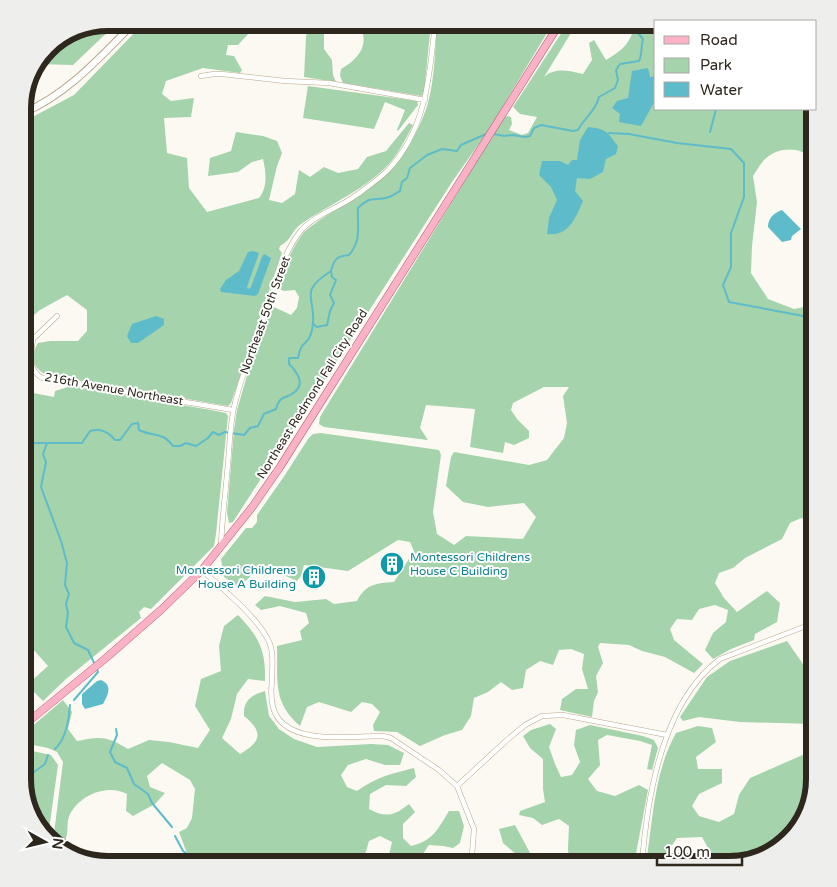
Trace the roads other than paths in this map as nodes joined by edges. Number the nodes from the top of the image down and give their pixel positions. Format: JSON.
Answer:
{"nodes":[{"id":1,"x":125,"y":31,"type":"edge"},
{"id":2,"x":434,"y":31,"type":"edge"},
{"id":3,"x":555,"y":31,"type":"edge"},
{"id":4,"x":201,"y":76,"type":"dead end"},
{"id":5,"x":425,"y":100,"type":"junction"},
{"id":6,"x":31,"y":109,"type":"edge"},
{"id":7,"x":57,"y":316,"type":"dead end"},
{"id":8,"x":31,"y":355,"type":"edge"},
{"id":9,"x":31,"y":365,"type":"edge"},
{"id":10,"x":233,"y":410,"type":"junction"},
{"id":11,"x":221,"y":545,"type":"junction"},
{"id":12,"x":202,"y":570,"type":"junction"},
{"id":13,"x":806,"y":626,"type":"edge"},
{"id":14,"x":31,"y":719,"type":"edge"},
{"id":15,"x":666,"y":735,"type":"junction"},
{"id":16,"x":457,"y":786,"type":"junction"},
{"id":17,"x":472,"y":856,"type":"edge"},
{"id":18,"x":643,"y":856,"type":"edge"}],
"edges":[{"from":1,"to":6,"type":"main road"},
{"from":2,"to":5,"type":"street","name":"Northeast 50th Street"},
{"from":3,"to":11,"type":"main road","name":"Northeast Redmond Fall City Road"},
{"from":4,"to":5,"type":"street"},
{"from":5,"to":10,"type":"street","name":"Northeast 50th Street"},
{"from":7,"to":8,"type":"street","name":"216th Avenue Northeast"},
{"from":9,"to":10,"type":"street","name":"216th Avenue Northeast"},
{"from":10,"to":11,"type":"street","name":"Northeast 50th Street"},
{"from":11,"to":12,"type":"main road","name":"Northeast Redmond Fall City Road"},
{"from":12,"to":14,"type":"main road","name":"Northeast Redmond Fall City Road"},
{"from":12,"to":16,"type":"street"},
{"from":13,"to":15,"type":"street"},
{"from":15,"to":16,"type":"street"},
{"from":15,"to":18,"type":"street"},
{"from":16,"to":17,"type":"street"}]}
